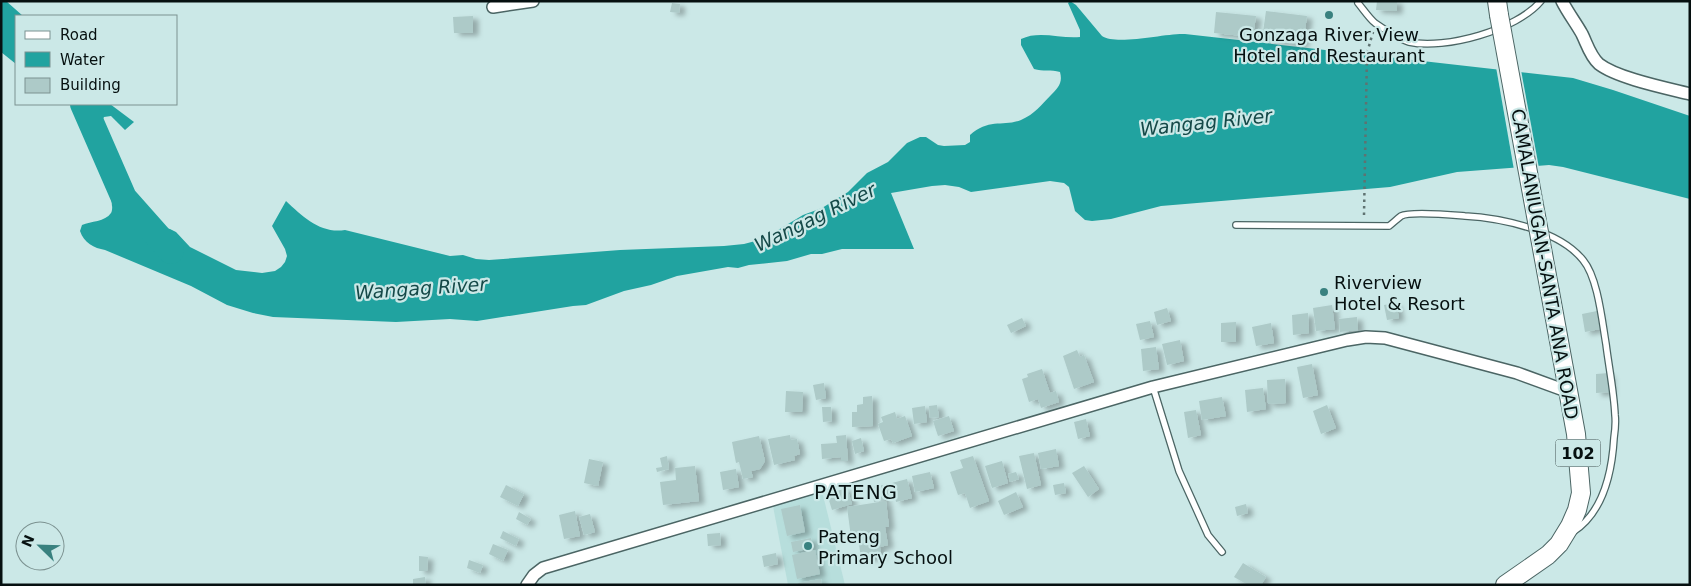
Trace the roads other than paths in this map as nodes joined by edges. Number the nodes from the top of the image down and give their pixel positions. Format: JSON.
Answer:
{"nodes":[{"id":1,"x":533,"y":1,"type":"edge"},
{"id":2,"x":1541,"y":1,"type":"edge"},
{"id":3,"x":1562,"y":1,"type":"edge"},
{"id":4,"x":1358,"y":2,"type":"edge"},
{"id":5,"x":493,"y":7,"type":"dead end"},
{"id":6,"x":1498,"y":8,"type":"edge"},
{"id":7,"x":1690,"y":94,"type":"edge"},
{"id":8,"x":1236,"y":224,"type":"dead end"},
{"id":9,"x":1153,"y":386,"type":"junction"},
{"id":10,"x":1569,"y":392,"type":"junction"},
{"id":11,"x":1563,"y":538,"type":"junction"},
{"id":12,"x":1222,"y":552,"type":"dead end"},
{"id":13,"x":527,"y":585,"type":"edge"},
{"id":14,"x":1505,"y":585,"type":"edge"}],
"edges":[{"from":1,"to":5,"type":"street"},
{"from":2,"to":4,"type":"lane"},
{"from":3,"to":7,"type":"street"},
{"from":6,"to":10,"type":"main road","name":"CAMALANIUGAN-SANTA ANA ROAD","number":"102","bridge":true},
{"from":8,"to":11,"type":"lane"},
{"from":9,"to":10,"type":"street"},
{"from":9,"to":12,"type":"lane"},
{"from":9,"to":13,"type":"street"},
{"from":10,"to":11,"type":"main road","name":"CAMALANIUGAN-SANTA ANA ROAD","number":"102"},
{"from":11,"to":14,"type":"main road","name":"CAMALANIUGAN-SANTA ANA ROAD","number":"102"}]}
